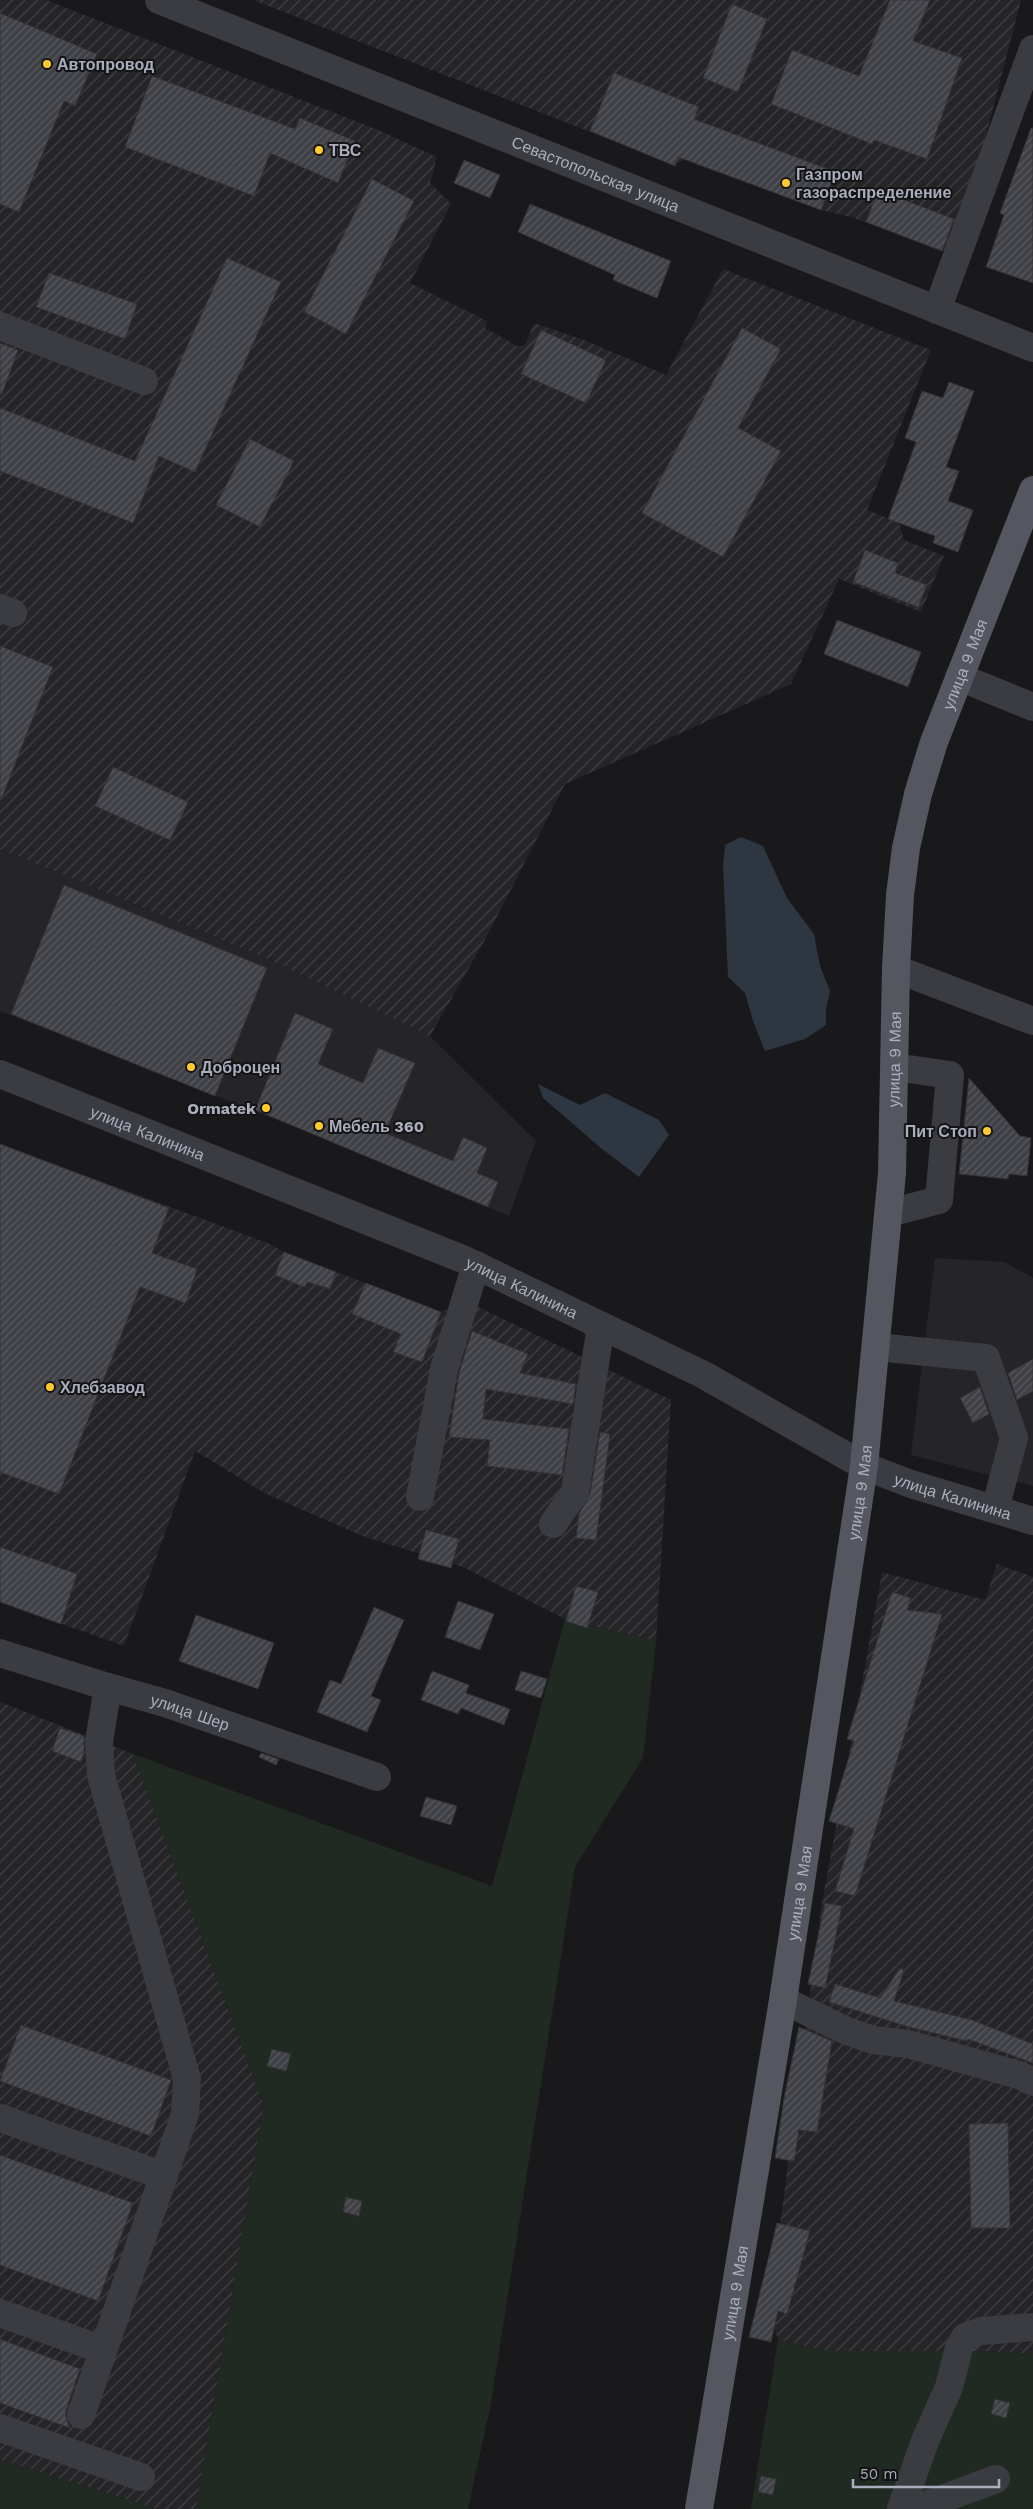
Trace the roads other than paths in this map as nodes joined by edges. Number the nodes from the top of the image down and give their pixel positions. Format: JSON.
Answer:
{"nodes":[{"id":1,"x":159,"y":0,"type":"edge"},
{"id":2,"x":1033,"y":49,"type":"edge"},
{"id":3,"x":937,"y":310,"type":"junction"},
{"id":4,"x":0,"y":326,"type":"edge"},
{"id":5,"x":1033,"y":348,"type":"edge"},
{"id":6,"x":144,"y":381,"type":"dead end"},
{"id":7,"x":1033,"y":490,"type":"edge"},
{"id":8,"x":959,"y":677,"type":"junction"},
{"id":9,"x":1033,"y":707,"type":"edge"},
{"id":10,"x":896,"y":969,"type":"junction"},
{"id":11,"x":1033,"y":1022,"type":"edge"},
{"id":12,"x":895,"y":1067,"type":"junction"},
{"id":13,"x":0,"y":1074,"type":"edge"},
{"id":14,"x":889,"y":1213,"type":"junction"},
{"id":15,"x":476,"y":1265,"type":"junction"},
{"id":16,"x":601,"y":1326,"type":"junction"},
{"id":17,"x":877,"y":1347,"type":"junction"},
{"id":18,"x":864,"y":1466,"type":"junction"},
{"id":19,"x":420,"y":1497,"type":"dead end"},
{"id":20,"x":995,"y":1509,"type":"junction"},
{"id":21,"x":1033,"y":1520,"type":"edge"},
{"id":22,"x":553,"y":1524,"type":"dead end"},
{"id":23,"x":0,"y":1652,"type":"edge"},
{"id":24,"x":108,"y":1687,"type":"junction"},
{"id":25,"x":377,"y":1777,"type":"dead end"},
{"id":26,"x":782,"y":2000,"type":"junction"},
{"id":27,"x":1033,"y":2082,"type":"edge"},
{"id":28,"x":0,"y":2118,"type":"edge"},
{"id":29,"x":164,"y":2176,"type":"junction"},
{"id":30,"x":0,"y":2313,"type":"edge"},
{"id":31,"x":1033,"y":2326,"type":"edge"},
{"id":32,"x":103,"y":2350,"type":"junction"},
{"id":33,"x":81,"y":2415,"type":"dead end"},
{"id":34,"x":0,"y":2428,"type":"edge"},
{"id":35,"x":142,"y":2477,"type":"dead end"},
{"id":36,"x":996,"y":2479,"type":"dead end"},
{"id":37,"x":699,"y":2509,"type":"edge"},
{"id":38,"x":901,"y":2509,"type":"edge"},
{"id":39,"x":915,"y":2509,"type":"edge"}],
"edges":[{"from":1,"to":3,"type":"street","name":"Севастопольская улица"},
{"from":2,"to":3,"type":"street"},
{"from":3,"to":5,"type":"street","name":"Севастопольская улица"},
{"from":4,"to":6,"type":"street"},
{"from":7,"to":8,"type":"main road","name":"улица 9 Мая"},
{"from":8,"to":9,"type":"street"},
{"from":8,"to":10,"type":"main road","name":"улица 9 Мая"},
{"from":10,"to":11,"type":"street"},
{"from":10,"to":12,"type":"main road","name":"улица 9 Мая"},
{"from":12,"to":14,"type":"main road","name":"улица 9 Мая"},
{"from":12,"to":14,"type":"street"},
{"from":13,"to":15,"type":"street","name":"улица Калинина"},
{"from":14,"to":17,"type":"main road","name":"улица 9 Мая"},
{"from":15,"to":16,"type":"street","name":"улица Калинина"},
{"from":15,"to":19,"type":"street"},
{"from":16,"to":18,"type":"street","name":"улица Калинина"},
{"from":16,"to":22,"type":"street"},
{"from":17,"to":18,"type":"main road","name":"улица 9 Мая"},
{"from":17,"to":20,"type":"street"},
{"from":18,"to":20,"type":"street","name":"улица Калинина"},
{"from":18,"to":26,"type":"main road","name":"улица 9 Мая"},
{"from":20,"to":21,"type":"street","name":"улица Калинина"},
{"from":23,"to":24,"type":"street","name":"улица Шер"},
{"from":24,"to":25,"type":"street","name":"улица Шер"},
{"from":24,"to":29,"type":"street"},
{"from":26,"to":27,"type":"street"},
{"from":26,"to":37,"type":"main road","name":"улица 9 Мая"},
{"from":28,"to":29,"type":"street"},
{"from":29,"to":32,"type":"street"},
{"from":30,"to":32,"type":"street"},
{"from":31,"to":38,"type":"street"},
{"from":32,"to":33,"type":"street"},
{"from":34,"to":35,"type":"street"},
{"from":36,"to":39,"type":"street"}]}
